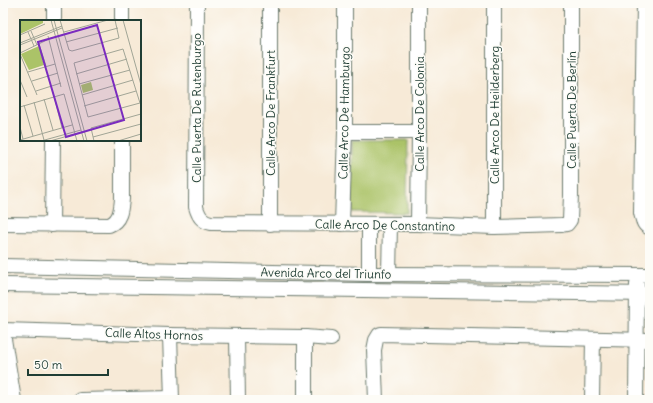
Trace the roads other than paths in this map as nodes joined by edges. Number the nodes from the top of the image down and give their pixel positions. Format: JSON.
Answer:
{"nodes":[{"id":1,"x":54,"y":3,"type":"edge"},
{"id":2,"x":122,"y":3,"type":"edge"},
{"id":3,"x":197,"y":3,"type":"edge"},
{"id":4,"x":270,"y":3,"type":"edge"},
{"id":5,"x":345,"y":3,"type":"edge"},
{"id":6,"x":419,"y":3,"type":"edge"},
{"id":7,"x":494,"y":3,"type":"edge"},
{"id":8,"x":571,"y":3,"type":"edge"},
{"id":9,"x":644,"y":3,"type":"edge"},
{"id":10,"x":54,"y":20,"type":"edge"},
{"id":11,"x":122,"y":20,"type":"edge"},
{"id":12,"x":345,"y":132,"type":"junction"},
{"id":13,"x":419,"y":132,"type":"junction"},
{"id":14,"x":53,"y":141,"type":"edge"},
{"id":15,"x":122,"y":141,"type":"edge"},
{"id":16,"x":198,"y":214,"type":"joint"},
{"id":17,"x":570,"y":216,"type":"joint"},
{"id":18,"x":3,"y":224,"type":"edge"},
{"id":19,"x":270,"y":224,"type":"junction"},
{"id":20,"x":342,"y":224,"type":"junction"},
{"id":21,"x":369,"y":224,"type":"junction"},
{"id":22,"x":418,"y":224,"type":"junction"},
{"id":23,"x":52,"y":225,"type":"junction"},
{"id":24,"x":390,"y":225,"type":"junction"},
{"id":25,"x":494,"y":227,"type":"junction"},
{"id":26,"x":650,"y":228,"type":"edge"},
{"id":27,"x":3,"y":266,"type":"edge"},
{"id":28,"x":369,"y":274,"type":"junction"},
{"id":29,"x":389,"y":274,"type":"junction"},
{"id":30,"x":644,"y":275,"type":"edge"},
{"id":31,"x":3,"y":285,"type":"edge"},
{"id":32,"x":644,"y":294,"type":"edge"},
{"id":33,"x":3,"y":331,"type":"edge"},
{"id":34,"x":170,"y":335,"type":"junction"},
{"id":35,"x":237,"y":336,"type":"junction"},
{"id":36,"x":305,"y":337,"type":"junction"},
{"id":37,"x":331,"y":339,"type":"dead end"},
{"id":38,"x":593,"y":339,"type":"junction"},
{"id":39,"x":643,"y":340,"type":"edge"},
{"id":40,"x":172,"y":399,"type":"edge"},
{"id":41,"x":14,"y":400,"type":"edge"},
{"id":42,"x":80,"y":400,"type":"edge"},
{"id":43,"x":238,"y":400,"type":"edge"},
{"id":44,"x":305,"y":400,"type":"edge"},
{"id":45,"x":376,"y":400,"type":"edge"},
{"id":46,"x":592,"y":400,"type":"edge"},
{"id":47,"x":636,"y":400,"type":"edge"}],
"edges":[{"from":1,"to":10,"type":"street"},
{"from":2,"to":11,"type":"street"},
{"from":3,"to":16,"type":"street","name":"Calle Puerta De Rutenburgo"},
{"from":4,"to":19,"type":"street","name":"Calle Arco De Frankfurt"},
{"from":5,"to":12,"type":"street","name":"Calle Arco De Hamburgo"},
{"from":6,"to":13,"type":"street","name":"Calle Arco De Colonia"},
{"from":7,"to":25,"type":"street","name":"Calle Arco De Heilderberg"},
{"from":8,"to":17,"type":"street","name":"Calle Puerta De Berlín"},
{"from":9,"to":26,"type":"street"},
{"from":12,"to":13,"type":"street"},
{"from":12,"to":20,"type":"street","name":"Calle Arco De Hamburgo"},
{"from":13,"to":22,"type":"street","name":"Calle Arco De Colonia"},
{"from":14,"to":23,"type":"street"},
{"from":15,"to":23,"type":"street"},
{"from":16,"to":19,"type":"street","name":"Calle Arco De Constantino"},
{"from":17,"to":25,"type":"street","name":"Calle Arco De Constantino"},
{"from":18,"to":23,"type":"street"},
{"from":19,"to":20,"type":"street","name":"Calle Arco De Constantino"},
{"from":20,"to":21,"type":"street","name":"Calle Arco De Constantino"},
{"from":21,"to":24,"type":"street","name":"Calle Arco De Constantino"},
{"from":21,"to":28,"type":"street"},
{"from":22,"to":24,"type":"street","name":"Calle Arco De Constantino"},
{"from":22,"to":25,"type":"street","name":"Calle Arco De Constantino"},
{"from":24,"to":29,"type":"street"},
{"from":27,"to":28,"type":"street","name":"Avenida Arco del Triunfo"},
{"from":28,"to":29,"type":"street","name":"Avenida Arco del Triunfo"},
{"from":29,"to":30,"type":"street","name":"Avenida Arco del Triunfo"},
{"from":30,"to":32,"type":"street"},
{"from":31,"to":32,"type":"street","name":"Avenida Arco del Triunfo"},
{"from":32,"to":39,"type":"street"},
{"from":33,"to":34,"type":"street","name":"Calle Altos Hornos"},
{"from":33,"to":41,"type":"street","name":"Calle Altos Hornos"},
{"from":34,"to":35,"type":"street","name":"Calle Altos Hornos"},
{"from":34,"to":40,"type":"street"},
{"from":35,"to":36,"type":"street","name":"Calle Altos Hornos"},
{"from":35,"to":43,"type":"street"},
{"from":36,"to":37,"type":"street","name":"Calle Altos Hornos"},
{"from":36,"to":44,"type":"street"},
{"from":38,"to":39,"type":"street"},
{"from":38,"to":45,"type":"street"},
{"from":38,"to":46,"type":"street"},
{"from":39,"to":47,"type":"street"},
{"from":40,"to":42,"type":"street"}]}
